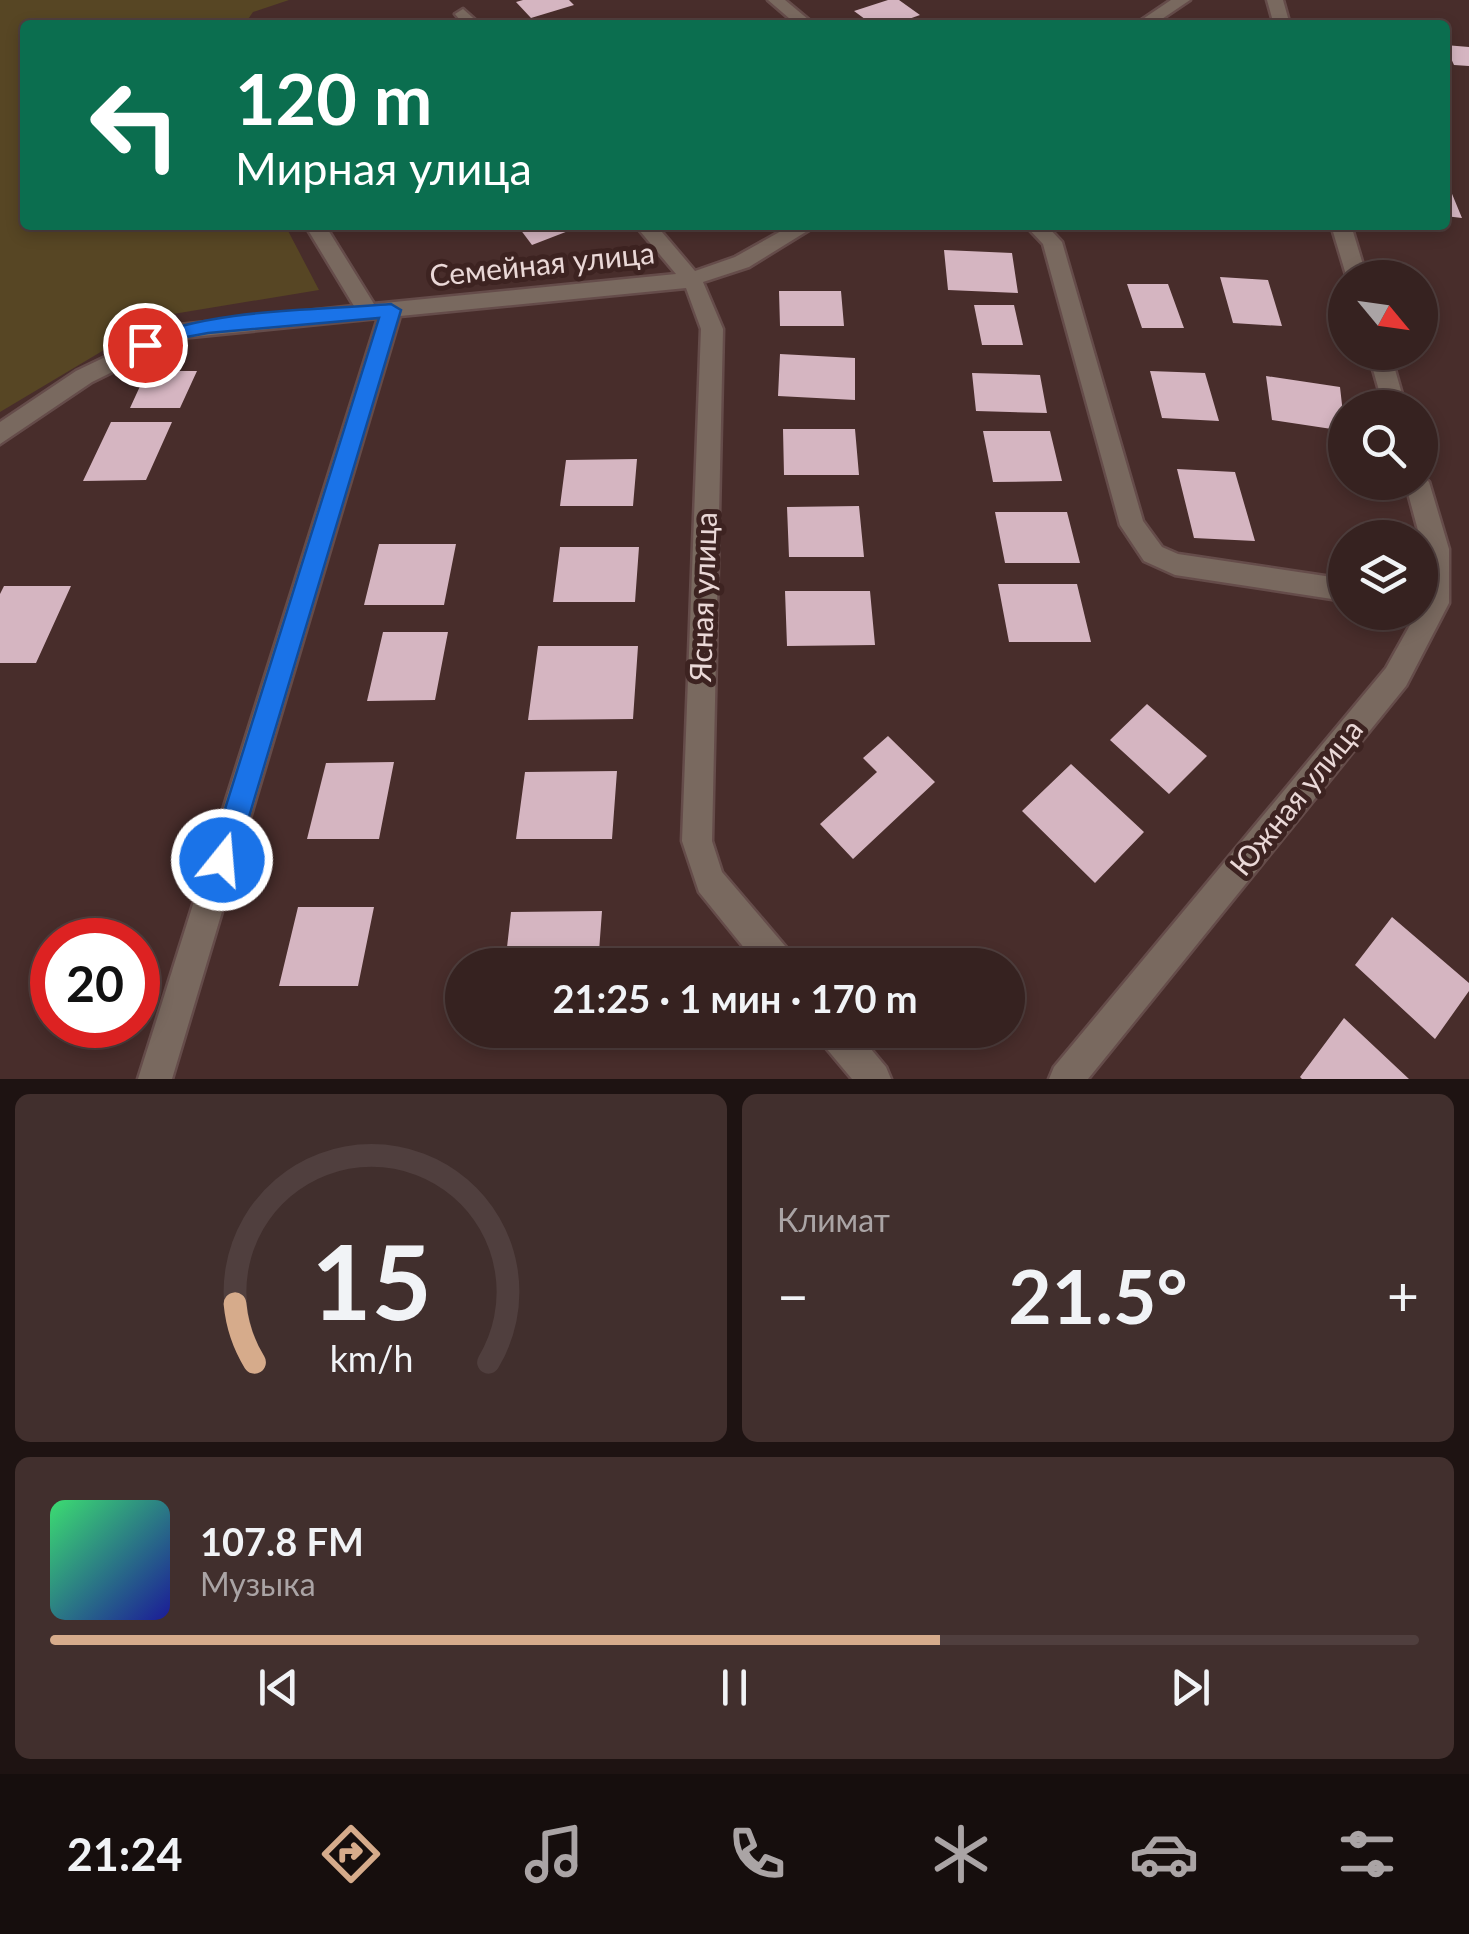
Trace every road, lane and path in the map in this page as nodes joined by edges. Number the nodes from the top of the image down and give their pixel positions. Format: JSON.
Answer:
{"nodes":[{"id":1,"x":776,"y":0,"type":"edge"},
{"id":2,"x":1182,"y":0,"type":"edge"},
{"id":3,"x":802,"y":20,"type":"edge"},
{"id":4,"x":1150,"y":20,"type":"edge"},
{"id":5,"x":319,"y":230,"type":"edge"},
{"id":6,"x":649,"y":230,"type":"edge"},
{"id":7,"x":798,"y":230,"type":"edge"},
{"id":8,"x":1040,"y":230,"type":"edge"},
{"id":9,"x":1342,"y":230,"type":"edge"},
{"id":10,"x":1351,"y":260,"type":"edge"},
{"id":11,"x":692,"y":280,"type":"junction"},
{"id":12,"x":380,"y":311,"type":"junction"},
{"id":13,"x":0,"y":434,"type":"edge"},
{"id":14,"x":1328,"y":587,"type":"edge"},
{"id":15,"x":1416,"y":630,"type":"edge"},
{"id":16,"x":766,"y":948,"type":"edge"},
{"id":17,"x":848,"y":1048,"type":"edge"},
{"id":18,"x":155,"y":1079,"type":"edge"},
{"id":19,"x":874,"y":1079,"type":"edge"},
{"id":20,"x":1066,"y":1079,"type":"edge"}],
"edges":[{"from":1,"to":3,"type":"street"},
{"from":2,"to":4,"type":"street"},
{"from":5,"to":12,"type":"street"},
{"from":6,"to":11,"type":"street","name":"Ясная улица"},
{"from":7,"to":11,"type":"street","name":"Семейная улица"},
{"from":8,"to":14,"type":"street"},
{"from":9,"to":10,"type":"street"},
{"from":11,"to":12,"type":"street","name":"Семейная улица"},
{"from":11,"to":16,"type":"street","name":"Ясная улица"},
{"from":12,"to":13,"type":"street","name":"Семейная улица"},
{"from":12,"to":18,"type":"street"},
{"from":15,"to":20,"type":"street","name":"Южная улица"},
{"from":17,"to":19,"type":"street"}]}
